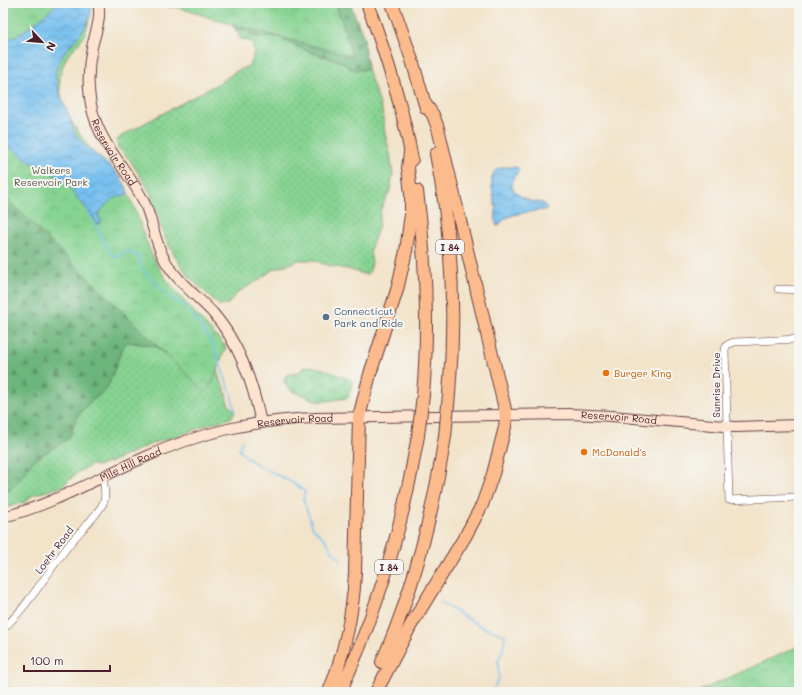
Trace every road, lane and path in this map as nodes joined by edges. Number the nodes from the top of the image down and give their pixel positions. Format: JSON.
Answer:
{"nodes":[{"id":1,"x":98,"y":3,"type":"edge"},
{"id":2,"x":367,"y":3,"type":"edge"},
{"id":3,"x":392,"y":3,"type":"edge"},
{"id":4,"x":424,"y":102,"type":"junction"},
{"id":5,"x":410,"y":152,"type":"junction"},
{"id":6,"x":778,"y":289,"type":"dead end"},
{"id":7,"x":799,"y":290,"type":"edge"},
{"id":8,"x":799,"y":339,"type":"edge"},
{"id":9,"x":506,"y":415,"type":"junction"},
{"id":10,"x":359,"y":417,"type":"junction"},
{"id":11,"x":260,"y":423,"type":"junction"},
{"id":12,"x":799,"y":425,"type":"edge"},
{"id":13,"x":726,"y":426,"type":"junction"},
{"id":14,"x":103,"y":477,"type":"junction"},
{"id":15,"x":799,"y":497,"type":"edge"},
{"id":16,"x":3,"y":518,"type":"edge"},
{"id":17,"x":3,"y":629,"type":"edge"},
{"id":18,"x":3,"y":686,"type":"edge"},
{"id":19,"x":10,"y":692,"type":"edge"},
{"id":20,"x":329,"y":692,"type":"edge"},
{"id":21,"x":340,"y":692,"type":"edge"},
{"id":22,"x":369,"y":692,"type":"edge"},
{"id":23,"x":376,"y":692,"type":"edge"}],
"edges":[{"from":1,"to":11,"type":"main road","name":"Reservoir Road"},
{"from":2,"to":5,"type":"highway","number":"I 84"},
{"from":3,"to":4,"type":"highway","number":"I 84"},
{"from":4,"to":9,"type":"highway"},
{"from":4,"to":22,"type":"highway","number":"I 84","bridge":true},
{"from":5,"to":10,"type":"highway"},
{"from":5,"to":21,"type":"highway","number":"I 84","bridge":true},
{"from":6,"to":7,"type":"street"},
{"from":8,"to":13,"type":"street","name":"Sunrise Drive"},
{"from":9,"to":10,"type":"main road","name":"Reservoir Road"},
{"from":9,"to":13,"type":"main road","name":"Reservoir Road"},
{"from":9,"to":23,"type":"highway"},
{"from":10,"to":11,"type":"main road","name":"Reservoir Road"},
{"from":10,"to":20,"type":"highway"},
{"from":11,"to":14,"type":"main road","name":"Mile Hill Road"},
{"from":12,"to":13,"type":"main road","name":"Reservoir Road"},
{"from":13,"to":15,"type":"street"},
{"from":14,"to":16,"type":"main road","name":"Mile Hill Road"},
{"from":14,"to":17,"type":"street","name":"Loehr Road"},
{"from":18,"to":19,"type":"street"}]}
